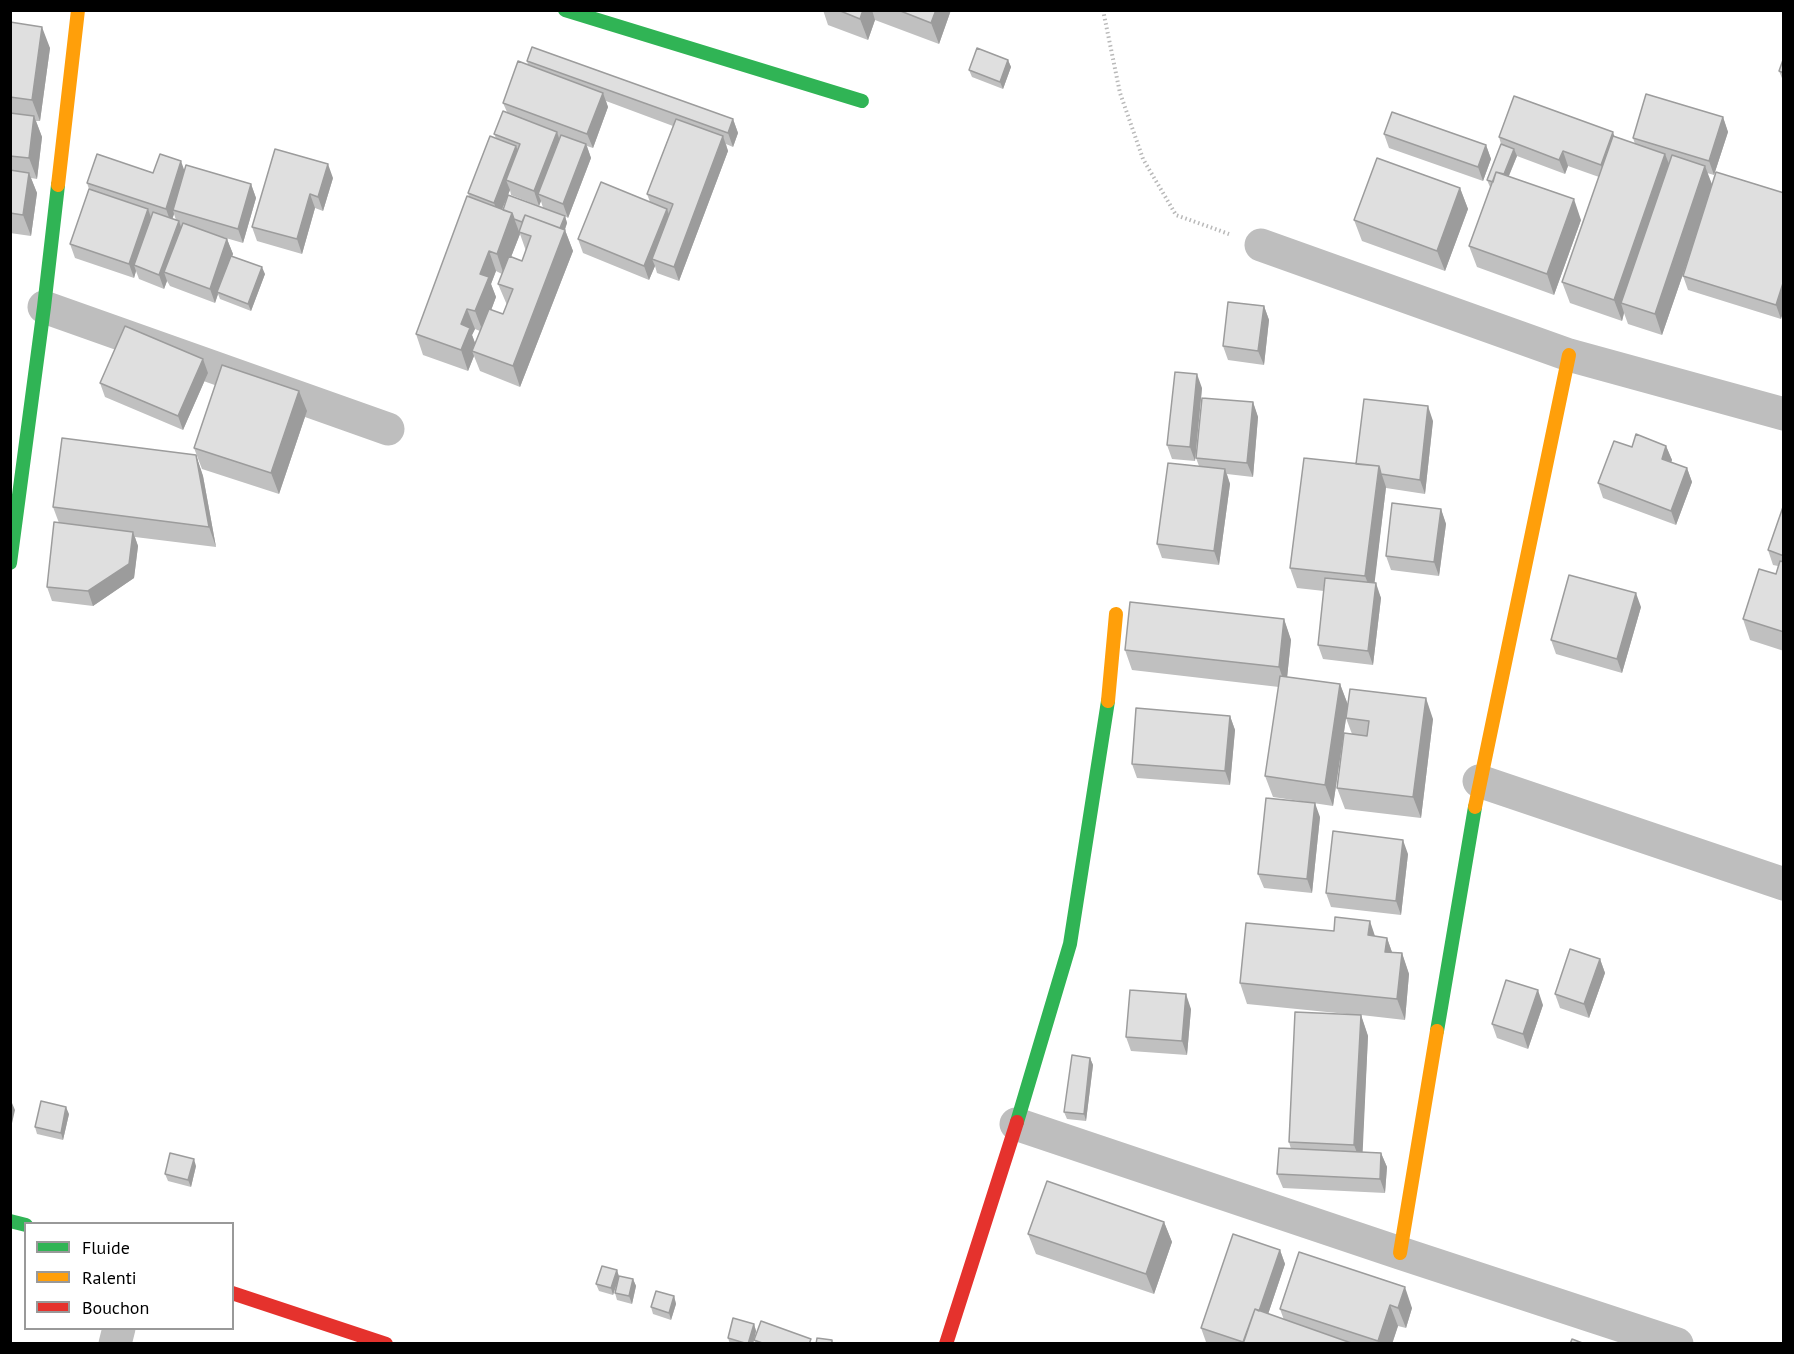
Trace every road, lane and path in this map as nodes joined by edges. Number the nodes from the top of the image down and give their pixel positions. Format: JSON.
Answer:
{"nodes":[{"id":1,"x":78,"y":10,"type":"edge"},
{"id":2,"x":565,"y":10,"type":"edge"},
{"id":3,"x":1103,"y":10,"type":"edge"},
{"id":4,"x":862,"y":101,"type":"dead end"},
{"id":5,"x":1261,"y":245,"type":"joint"},
{"id":6,"x":44,"y":307,"type":"junction"},
{"id":7,"x":1569,"y":355,"type":"junction"},
{"id":8,"x":1784,"y":414,"type":"edge"},
{"id":9,"x":388,"y":429,"type":"dead end"},
{"id":10,"x":10,"y":563,"type":"edge"},
{"id":11,"x":1116,"y":614,"type":"dead end"},
{"id":12,"x":1479,"y":781,"type":"junction"},
{"id":13,"x":1784,"y":884,"type":"edge"},
{"id":14,"x":1016,"y":1124,"type":"junction"},
{"id":15,"x":1400,"y":1253,"type":"junction"},
{"id":16,"x":234,"y":1294,"type":"edge"},
{"id":17,"x":386,"y":1344,"type":"edge"},
{"id":18,"x":946,"y":1344,"type":"edge"},
{"id":19,"x":1677,"y":1344,"type":"edge"}],
"edges":[{"from":1,"to":6,"type":"street"},
{"from":2,"to":4,"type":"street"},
{"from":3,"to":5,"type":"path"},
{"from":5,"to":7,"type":"street"},
{"from":6,"to":9,"type":"street"},
{"from":6,"to":10,"type":"street"},
{"from":7,"to":8,"type":"street"},
{"from":7,"to":12,"type":"street"},
{"from":11,"to":14,"type":"street"},
{"from":12,"to":13,"type":"street"},
{"from":12,"to":15,"type":"street"},
{"from":14,"to":15,"type":"street"},
{"from":14,"to":18,"type":"street"},
{"from":15,"to":19,"type":"street"},
{"from":16,"to":17,"type":"street"}]}
